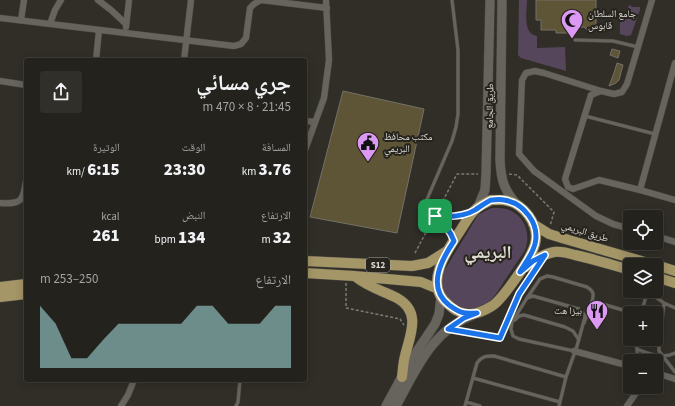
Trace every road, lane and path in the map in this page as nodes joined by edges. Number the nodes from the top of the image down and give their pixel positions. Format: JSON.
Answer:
{"nodes":[{"id":1,"x":24,"y":0,"type":"edge"},
{"id":2,"x":61,"y":0,"type":"edge"},
{"id":3,"x":98,"y":0,"type":"edge"},
{"id":4,"x":129,"y":0,"type":"edge"},
{"id":5,"x":191,"y":0,"type":"edge"},
{"id":6,"x":326,"y":0,"type":"edge"},
{"id":7,"x":452,"y":0,"type":"edge"},
{"id":8,"x":490,"y":0,"type":"edge"},
{"id":9,"x":502,"y":0,"type":"edge"},
{"id":10,"x":652,"y":0,"type":"edge"},
{"id":11,"x":327,"y":8,"type":"junction"},
{"id":12,"x":0,"y":18,"type":"edge"},
{"id":13,"x":21,"y":20,"type":"junction"},
{"id":14,"x":50,"y":24,"type":"junction"},
{"id":15,"x":126,"y":24,"type":"junction"},
{"id":16,"x":99,"y":30,"type":"junction"},
{"id":17,"x":125,"y":32,"type":"junction"},
{"id":18,"x":186,"y":40,"type":"junction"},
{"id":19,"x":575,"y":40,"type":"dead end"},
{"id":20,"x":638,"y":46,"type":"junction"},
{"id":21,"x":96,"y":58,"type":"edge"},
{"id":22,"x":184,"y":58,"type":"edge"},
{"id":23,"x":675,"y":64,"type":"edge"},
{"id":24,"x":0,"y":81,"type":"edge"},
{"id":25,"x":24,"y":84,"type":"edge"},
{"id":26,"x":601,"y":91,"type":"junction"},
{"id":27,"x":585,"y":116,"type":"junction"},
{"id":28,"x":307,"y":121,"type":"edge"},
{"id":29,"x":314,"y":122,"type":"junction"},
{"id":30,"x":655,"y":134,"type":"junction"},
{"id":31,"x":307,"y":144,"type":"edge"},
{"id":32,"x":566,"y":189,"type":"junction"},
{"id":33,"x":640,"y":190,"type":"junction"},
{"id":34,"x":24,"y":195,"type":"edge"},
{"id":35,"x":675,"y":200,"type":"edge"},
{"id":36,"x":0,"y":203,"type":"edge"},
{"id":37,"x":519,"y":207,"type":"junction"},
{"id":38,"x":476,"y":209,"type":"junction"},
{"id":39,"x":435,"y":216,"type":"junction"},
{"id":40,"x":533,"y":224,"type":"junction"},
{"id":41,"x":623,"y":227,"type":"edge"},
{"id":42,"x":663,"y":238,"type":"edge"},
{"id":43,"x":454,"y":241,"type":"junction"},
{"id":44,"x":675,"y":242,"type":"edge"},
{"id":45,"x":447,"y":252,"type":"junction"},
{"id":46,"x":631,"y":258,"type":"edge"},
{"id":47,"x":307,"y":261,"type":"edge"},
{"id":48,"x":663,"y":267,"type":"edge"},
{"id":49,"x":537,"y":268,"type":"dead end"},
{"id":50,"x":623,"y":268,"type":"edge"},
{"id":51,"x":675,"y":271,"type":"edge"},
{"id":52,"x":520,"y":272,"type":"junction"},
{"id":53,"x":307,"y":273,"type":"edge"},
{"id":54,"x":350,"y":276,"type":"junction"},
{"id":55,"x":663,"y":279,"type":"edge"},
{"id":56,"x":675,"y":283,"type":"edge"},
{"id":57,"x":24,"y":284,"type":"edge"},
{"id":58,"x":0,"y":287,"type":"edge"},
{"id":59,"x":439,"y":292,"type":"junction"},
{"id":60,"x":24,"y":294,"type":"edge"},
{"id":61,"x":0,"y":297,"type":"edge"},
{"id":62,"x":527,"y":298,"type":"junction"},
{"id":63,"x":656,"y":298,"type":"edge"},
{"id":64,"x":592,"y":301,"type":"junction"},
{"id":65,"x":664,"y":303,"type":"junction"},
{"id":66,"x":675,"y":308,"type":"edge"},
{"id":67,"x":623,"y":310,"type":"edge"},
{"id":68,"x":477,"y":313,"type":"junction"},
{"id":69,"x":511,"y":313,"type":"dead end"},
{"id":70,"x":512,"y":322,"type":"junction"},
{"id":71,"x":584,"y":323,"type":"junction"},
{"id":72,"x":506,"y":325,"type":"dead end"},
{"id":73,"x":448,"y":329,"type":"junction"},
{"id":74,"x":411,"y":334,"type":"junction"},
{"id":75,"x":579,"y":340,"type":"junction"},
{"id":76,"x":637,"y":346,"type":"edge"},
{"id":77,"x":637,"y":350,"type":"junction"},
{"id":78,"x":574,"y":351,"type":"junction"},
{"id":79,"x":675,"y":353,"type":"edge"},
{"id":80,"x":637,"y":354,"type":"edge"},
{"id":81,"x":648,"y":354,"type":"edge"},
{"id":82,"x":661,"y":354,"type":"edge"},
{"id":83,"x":663,"y":355,"type":"edge"},
{"id":84,"x":663,"y":356,"type":"edge"},
{"id":85,"x":623,"y":364,"type":"edge"},
{"id":86,"x":675,"y":372,"type":"edge"},
{"id":87,"x":663,"y":375,"type":"edge"},
{"id":88,"x":566,"y":377,"type":"junction"},
{"id":89,"x":402,"y":378,"type":"junction"},
{"id":90,"x":473,"y":378,"type":"junction"},
{"id":91,"x":675,"y":379,"type":"edge"},
{"id":92,"x":133,"y":382,"type":"edge"},
{"id":93,"x":240,"y":382,"type":"edge"},
{"id":94,"x":635,"y":394,"type":"edge"},
{"id":95,"x":466,"y":402,"type":"junction"},
{"id":96,"x":559,"y":404,"type":"edge"},
{"id":97,"x":121,"y":406,"type":"edge"},
{"id":98,"x":236,"y":406,"type":"edge"},
{"id":99,"x":386,"y":406,"type":"edge"},
{"id":100,"x":396,"y":406,"type":"edge"},
{"id":101,"x":465,"y":406,"type":"edge"},
{"id":102,"x":480,"y":406,"type":"edge"},
{"id":103,"x":627,"y":406,"type":"edge"}],
"edges":[{"from":1,"to":13,"type":"street"},
{"from":2,"to":14,"type":"street"},
{"from":3,"to":15,"type":"street"},
{"from":4,"to":15,"type":"street"},
{"from":5,"to":18,"type":"street"},
{"from":6,"to":11,"type":"street"},
{"from":7,"to":39,"type":"lane"},
{"from":8,"to":38,"type":"main road","name":"طريق الجامع"},
{"from":9,"to":37,"type":"main road","name":"طريق الجامع"},
{"from":10,"to":20,"type":"street"},
{"from":11,"to":18,"type":"street"},
{"from":11,"to":29,"type":"street"},
{"from":12,"to":13,"type":"street"},
{"from":13,"to":14,"type":"street"},
{"from":14,"to":16,"type":"street"},
{"from":15,"to":17,"type":"street"},
{"from":16,"to":17,"type":"street"},
{"from":16,"to":21,"type":"street"},
{"from":17,"to":18,"type":"street"},
{"from":18,"to":22,"type":"street"},
{"from":19,"to":20,"type":"lane"},
{"from":20,"to":26,"type":"street"},
{"from":23,"to":30,"type":"street"},
{"from":24,"to":25,"type":"street"},
{"from":26,"to":27,"type":"street"},
{"from":26,"to":32,"type":"street"},
{"from":27,"to":30,"type":"lane"},
{"from":27,"to":32,"type":"street"},
{"from":28,"to":29,"type":"street"},
{"from":29,"to":31,"type":"street"},
{"from":30,"to":33,"type":"street"},
{"from":32,"to":33,"type":"street"},
{"from":32,"to":41,"type":"street"},
{"from":33,"to":35,"type":"street"},
{"from":34,"to":36,"type":"street"},
{"from":37,"to":38,"type":"main road"},
{"from":37,"to":40,"type":"main road"},
{"from":38,"to":39,"type":"lane"},
{"from":38,"to":43,"type":"main road","number":"S12"},
{"from":39,"to":43,"type":"lane"},
{"from":40,"to":46,"type":"main road","name":"طريق البريمي"},
{"from":40,"to":52,"type":"main road"},
{"from":42,"to":44,"type":"street"},
{"from":43,"to":45,"type":"main road","number":"S12"},
{"from":45,"to":47,"type":"main road","number":"S12"},
{"from":45,"to":59,"type":"main road","number":"S12"},
{"from":48,"to":51,"type":"main road","name":"طريق البريمي"},
{"from":49,"to":69,"type":"path"},
{"from":50,"to":52,"type":"main road"},
{"from":52,"to":68,"type":"main road"},
{"from":53,"to":54,"type":"main road","number":"S12"},
{"from":54,"to":59,"type":"main road","number":"S12"},
{"from":54,"to":74,"type":"main road"},
{"from":54,"to":74,"type":"path"},
{"from":55,"to":56,"type":"main road"},
{"from":57,"to":58,"type":"main road"},
{"from":59,"to":68,"type":"main road","number":"S12"},
{"from":59,"to":89,"type":"main road"},
{"from":60,"to":61,"type":"main road"},
{"from":62,"to":64,"type":"lane"},
{"from":62,"to":70,"type":"lane"},
{"from":62,"to":71,"type":"lane"},
{"from":63,"to":65,"type":"lane"},
{"from":64,"to":67,"type":"lane"},
{"from":64,"to":71,"type":"lane"},
{"from":65,"to":66,"type":"lane"},
{"from":65,"to":82,"type":"lane"},
{"from":68,"to":73,"type":"main road"},
{"from":70,"to":75,"type":"lane"},
{"from":70,"to":78,"type":"lane"},
{"from":71,"to":75,"type":"lane"},
{"from":72,"to":73,"type":"path"},
{"from":73,"to":100,"type":"main road"},
{"from":74,"to":89,"type":"main road"},
{"from":75,"to":78,"type":"lane"},
{"from":76,"to":77,"type":"lane"},
{"from":77,"to":80,"type":"lane"},
{"from":77,"to":81,"type":"lane"},
{"from":78,"to":85,"type":"street"},
{"from":78,"to":88,"type":"lane"},
{"from":79,"to":83,"type":"lane"},
{"from":84,"to":86,"type":"lane"},
{"from":87,"to":91,"type":"street"},
{"from":88,"to":90,"type":"lane"},
{"from":88,"to":96,"type":"lane"},
{"from":89,"to":99,"type":"main road"},
{"from":90,"to":95,"type":"lane"},
{"from":90,"to":96,"type":"lane"},
{"from":92,"to":97,"type":"street"},
{"from":93,"to":98,"type":"lane"},
{"from":94,"to":103,"type":"street"},
{"from":95,"to":101,"type":"lane"},
{"from":95,"to":102,"type":"lane"}]}
